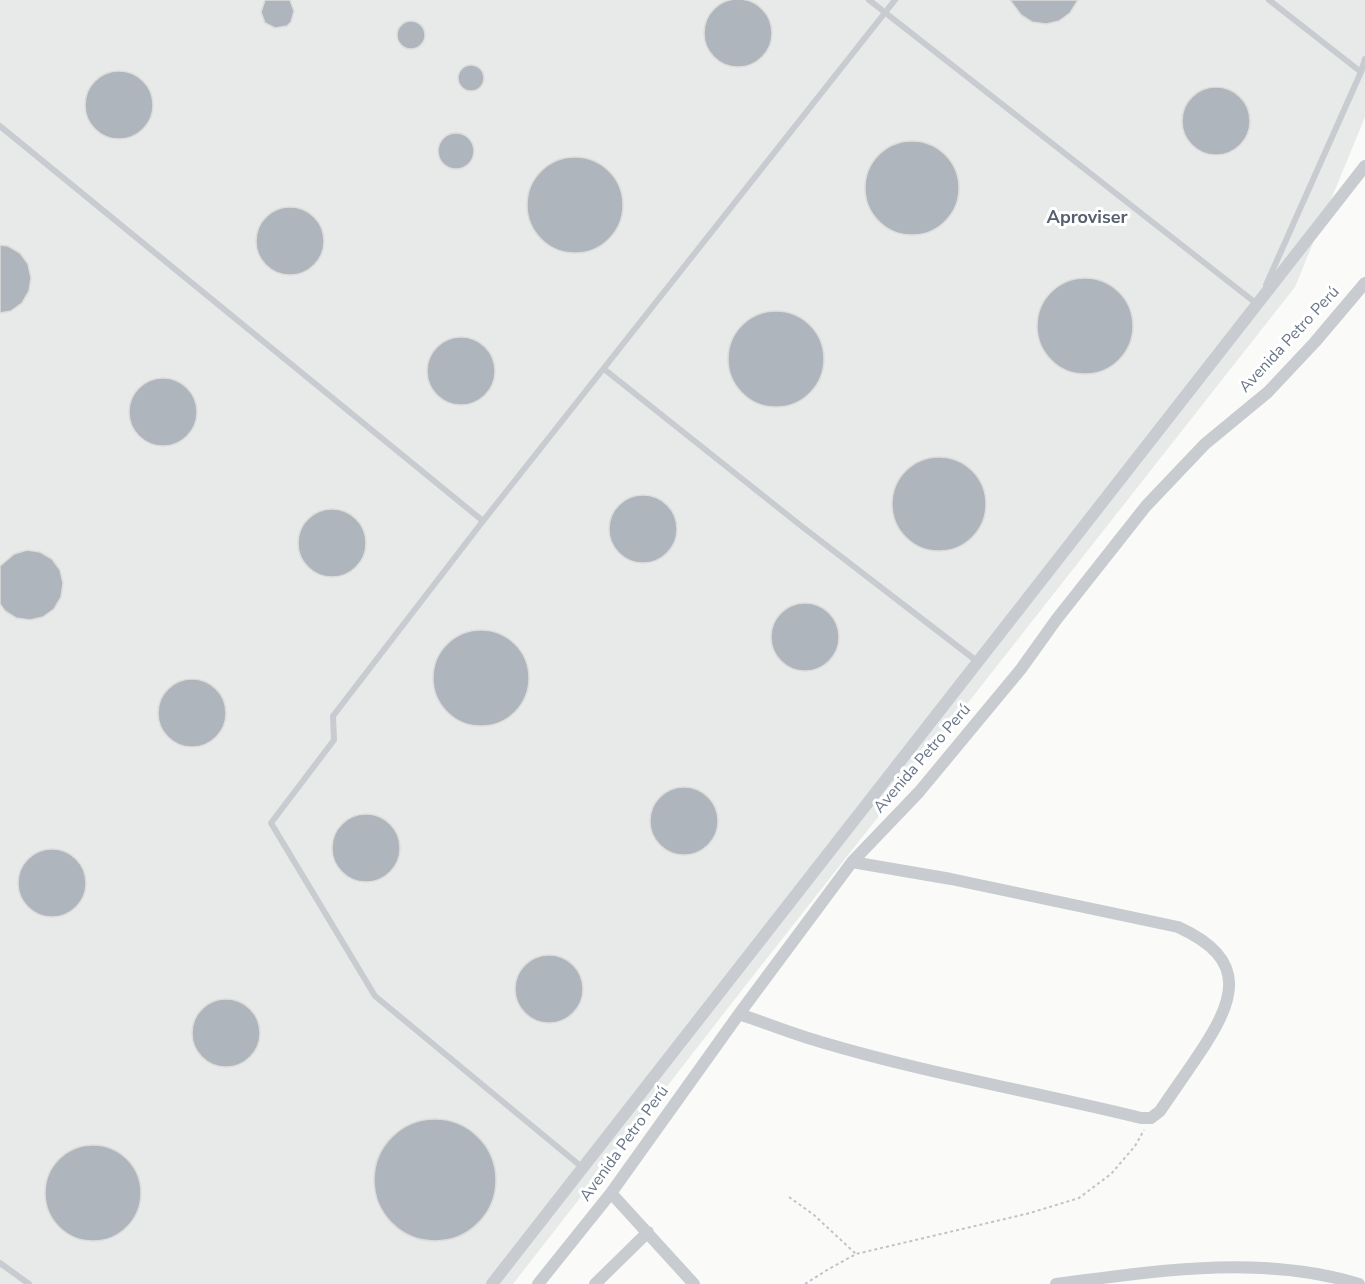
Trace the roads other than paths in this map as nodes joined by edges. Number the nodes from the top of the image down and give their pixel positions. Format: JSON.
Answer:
{"nodes":[{"id":1,"x":869,"y":0,"type":"edge"},
{"id":2,"x":895,"y":0,"type":"edge"},
{"id":3,"x":1269,"y":0,"type":"edge"},
{"id":4,"x":885,"y":13,"type":"junction"},
{"id":5,"x":1365,"y":59,"type":"edge"},
{"id":6,"x":1361,"y":72,"type":"junction"},
{"id":7,"x":0,"y":126,"type":"edge"},
{"id":8,"x":1365,"y":166,"type":"edge"},
{"id":9,"x":1365,"y":282,"type":"edge"},
{"id":10,"x":1258,"y":304,"type":"junction"},
{"id":11,"x":604,"y":369,"type":"junction"},
{"id":12,"x":483,"y":521,"type":"junction"},
{"id":13,"x":978,"y":662,"type":"junction"},
{"id":14,"x":852,"y":862,"type":"junction"},
{"id":15,"x":739,"y":1014,"type":"junction"},
{"id":16,"x":584,"y":1168,"type":"junction"},
{"id":17,"x":611,"y":1192,"type":"junction"},
{"id":18,"x":648,"y":1232,"type":"junction"},
{"id":19,"x":0,"y":1263,"type":"edge"},
{"id":20,"x":29,"y":1284,"type":"edge"},
{"id":21,"x":492,"y":1284,"type":"edge"},
{"id":22,"x":538,"y":1284,"type":"edge"},
{"id":23,"x":595,"y":1284,"type":"edge"},
{"id":24,"x":694,"y":1284,"type":"edge"},
{"id":25,"x":1056,"y":1284,"type":"edge"},
{"id":26,"x":1359,"y":1284,"type":"edge"}],
"edges":[{"from":1,"to":4,"type":"lane"},
{"from":2,"to":4,"type":"lane"},
{"from":3,"to":6,"type":"lane"},
{"from":4,"to":10,"type":"lane"},
{"from":4,"to":11,"type":"lane"},
{"from":5,"to":6,"type":"lane"},
{"from":6,"to":10,"type":"lane"},
{"from":7,"to":12,"type":"lane"},
{"from":8,"to":10,"type":"street"},
{"from":9,"to":14,"type":"street","name":"Avenida Petro Perú"},
{"from":10,"to":13,"type":"street"},
{"from":11,"to":12,"type":"lane"},
{"from":11,"to":13,"type":"lane"},
{"from":12,"to":16,"type":"lane"},
{"from":13,"to":16,"type":"street"},
{"from":14,"to":15,"type":"street","name":"Avenida Petro Perú"},
{"from":14,"to":15,"type":"street"},
{"from":15,"to":17,"type":"street","name":"Avenida Petro Perú"},
{"from":16,"to":21,"type":"street"},
{"from":17,"to":18,"type":"street"},
{"from":17,"to":22,"type":"street","name":"Avenida Petro Perú"},
{"from":18,"to":23,"type":"street"},
{"from":18,"to":24,"type":"street"},
{"from":19,"to":20,"type":"lane"},
{"from":25,"to":26,"type":"street"}]}
